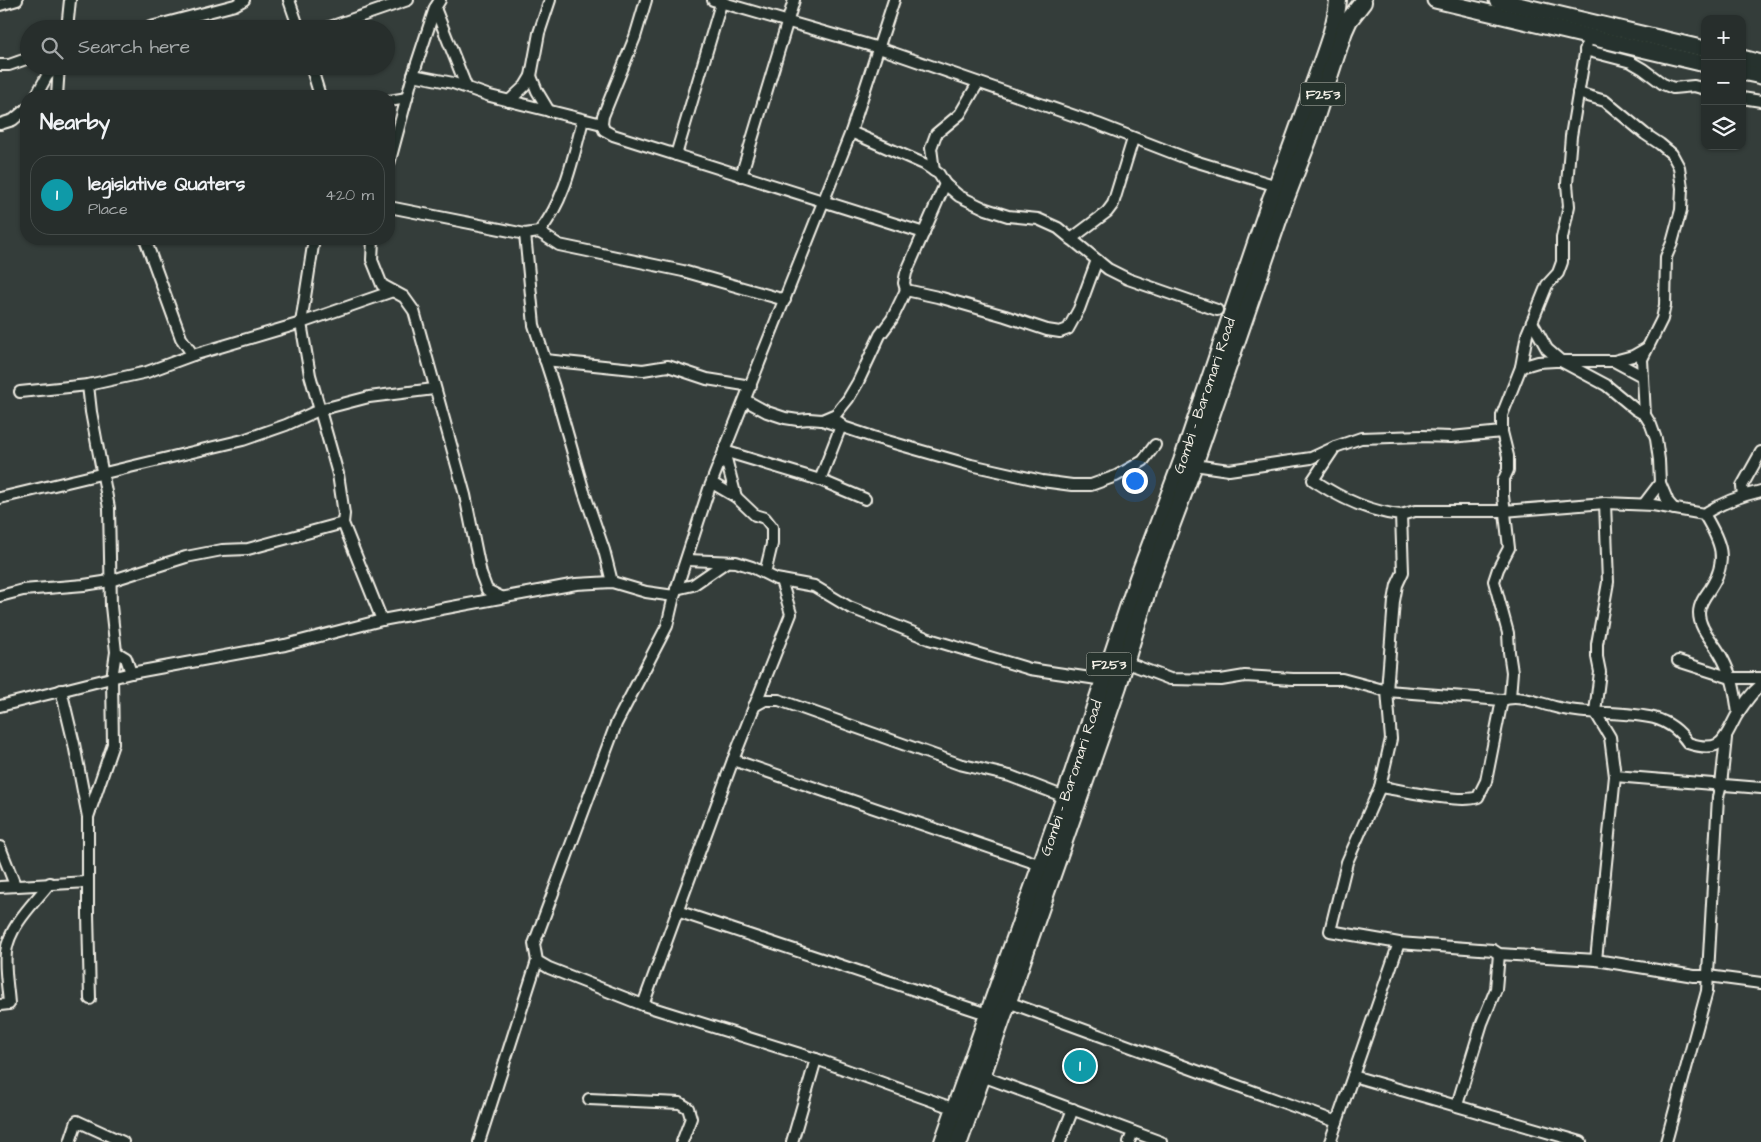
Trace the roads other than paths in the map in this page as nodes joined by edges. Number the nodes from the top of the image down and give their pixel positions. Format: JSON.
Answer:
{"nodes":[{"id":1,"x":17,"y":0,"type":"edge"},
{"id":2,"x":70,"y":0,"type":"edge"},
{"id":3,"x":244,"y":0,"type":"edge"},
{"id":4,"x":289,"y":0,"type":"edge"},
{"id":5,"x":408,"y":0,"type":"edge"},
{"id":6,"x":550,"y":0,"type":"edge"},
{"id":7,"x":646,"y":0,"type":"edge"},
{"id":8,"x":794,"y":0,"type":"edge"},
{"id":9,"x":894,"y":0,"type":"edge"},
{"id":10,"x":1338,"y":0,"type":"edge"},
{"id":11,"x":1435,"y":0,"type":"edge"},
{"id":12,"x":1497,"y":0,"type":"edge"},
{"id":13,"x":719,"y":1,"type":"edge"},
{"id":14,"x":1359,"y":1,"type":"edge"},
{"id":15,"x":437,"y":4,"type":"edge"},
{"id":16,"x":0,"y":5,"type":"edge"},
{"id":17,"x":68,"y":20,"type":"edge"},
{"id":18,"x":178,"y":20,"type":"edge"},
{"id":19,"x":296,"y":20,"type":"edge"},
{"id":20,"x":350,"y":20,"type":"edge"},
{"id":21,"x":788,"y":20,"type":"junction"},
{"id":22,"x":1586,"y":43,"type":"junction"},
{"id":23,"x":879,"y":48,"type":"junction"},
{"id":24,"x":1701,"y":48,"type":"edge"},
{"id":25,"x":1746,"y":59,"type":"edge"},
{"id":26,"x":20,"y":62,"type":"edge"},
{"id":27,"x":1761,"y":62,"type":"edge"},
{"id":28,"x":1701,"y":63,"type":"edge"},
{"id":29,"x":0,"y":65,"type":"edge"},
{"id":30,"x":1746,"y":73,"type":"edge"},
{"id":31,"x":48,"y":75,"type":"edge"},
{"id":32,"x":58,"y":75,"type":"edge"},
{"id":33,"x":313,"y":75,"type":"edge"},
{"id":34,"x":413,"y":75,"type":"junction"},
{"id":35,"x":531,"y":76,"type":"junction"},
{"id":36,"x":1761,"y":76,"type":"edge"},
{"id":37,"x":978,"y":83,"type":"junction"},
{"id":38,"x":466,"y":86,"type":"junction"},
{"id":39,"x":1701,"y":88,"type":"edge"},
{"id":40,"x":39,"y":90,"type":"edge"},
{"id":41,"x":57,"y":90,"type":"edge"},
{"id":42,"x":317,"y":90,"type":"edge"},
{"id":43,"x":1578,"y":93,"type":"junction"},
{"id":44,"x":406,"y":98,"type":"junction"},
{"id":45,"x":1746,"y":99,"type":"edge"},
{"id":46,"x":395,"y":101,"type":"edge"},
{"id":47,"x":1761,"y":101,"type":"edge"},
{"id":48,"x":509,"y":102,"type":"junction"},
{"id":49,"x":549,"y":111,"type":"junction"},
{"id":50,"x":20,"y":114,"type":"edge"},
{"id":51,"x":583,"y":120,"type":"junction"},
{"id":52,"x":0,"y":124,"type":"edge"},
{"id":53,"x":602,"y":124,"type":"junction"},
{"id":54,"x":851,"y":132,"type":"junction"},
{"id":55,"x":1133,"y":139,"type":"junction"},
{"id":56,"x":395,"y":141,"type":"edge"},
{"id":57,"x":676,"y":156,"type":"junction"},
{"id":58,"x":934,"y":171,"type":"junction"},
{"id":59,"x":741,"y":176,"type":"junction"},
{"id":60,"x":945,"y":184,"type":"junction"},
{"id":61,"x":1284,"y":188,"type":"junction"},
{"id":62,"x":824,"y":201,"type":"junction"},
{"id":63,"x":395,"y":208,"type":"edge"},
{"id":64,"x":539,"y":232,"type":"junction"},
{"id":65,"x":924,"y":232,"type":"junction"},
{"id":66,"x":525,"y":234,"type":"junction"},
{"id":67,"x":1071,"y":238,"type":"junction"},
{"id":68,"x":147,"y":245,"type":"edge"},
{"id":69,"x":313,"y":245,"type":"edge"},
{"id":70,"x":372,"y":245,"type":"edge"},
{"id":71,"x":1097,"y":260,"type":"junction"},
{"id":72,"x":906,"y":290,"type":"junction"},
{"id":73,"x":392,"y":291,"type":"junction"},
{"id":74,"x":785,"y":300,"type":"junction"},
{"id":75,"x":1217,"y":310,"type":"dead end"},
{"id":76,"x":1532,"y":322,"type":"junction"},
{"id":77,"x":301,"y":323,"type":"junction"},
{"id":78,"x":1647,"y":348,"type":"junction"},
{"id":79,"x":193,"y":355,"type":"junction"},
{"id":80,"x":545,"y":360,"type":"junction"},
{"id":81,"x":1561,"y":361,"type":"junction"},
{"id":82,"x":1614,"y":362,"type":"junction"},
{"id":83,"x":1521,"y":367,"type":"junction"},
{"id":84,"x":1642,"y":376,"type":"junction"},
{"id":85,"x":88,"y":385,"type":"junction"},
{"id":86,"x":751,"y":386,"type":"junction"},
{"id":87,"x":434,"y":389,"type":"junction"},
{"id":88,"x":20,"y":392,"type":"dead end"},
{"id":89,"x":745,"y":400,"type":"junction"},
{"id":90,"x":320,"y":410,"type":"junction"},
{"id":91,"x":836,"y":414,"type":"junction"},
{"id":92,"x":1645,"y":415,"type":"junction"},
{"id":93,"x":822,"y":420,"type":"junction"},
{"id":94,"x":841,"y":426,"type":"junction"},
{"id":95,"x":1502,"y":432,"type":"junction"},
{"id":96,"x":1156,"y":444,"type":"dead end"},
{"id":97,"x":1335,"y":446,"type":"junction"},
{"id":98,"x":724,"y":451,"type":"junction"},
{"id":99,"x":1761,"y":452,"type":"edge"},
{"id":100,"x":1194,"y":466,"type":"junction"},
{"id":101,"x":103,"y":474,"type":"junction"},
{"id":102,"x":820,"y":480,"type":"junction"},
{"id":103,"x":712,"y":482,"type":"junction"},
{"id":104,"x":1660,"y":483,"type":"junction"},
{"id":105,"x":1761,"y":491,"type":"edge"},
{"id":106,"x":1743,"y":495,"type":"junction"},
{"id":107,"x":736,"y":497,"type":"junction"},
{"id":108,"x":0,"y":498,"type":"edge"},
{"id":109,"x":865,"y":499,"type":"dead end"},
{"id":110,"x":1605,"y":503,"type":"junction"},
{"id":111,"x":1644,"y":504,"type":"junction"},
{"id":112,"x":1674,"y":510,"type":"junction"},
{"id":113,"x":1504,"y":511,"type":"junction"},
{"id":114,"x":1704,"y":514,"type":"junction"},
{"id":115,"x":1402,"y":515,"type":"junction"},
{"id":116,"x":344,"y":523,"type":"junction"},
{"id":117,"x":687,"y":560,"type":"junction"},
{"id":118,"x":726,"y":562,"type":"junction"},
{"id":119,"x":765,"y":573,"type":"junction"},
{"id":120,"x":781,"y":580,"type":"junction"},
{"id":121,"x":110,"y":581,"type":"junction"},
{"id":122,"x":612,"y":582,"type":"junction"},
{"id":123,"x":675,"y":593,"type":"junction"},
{"id":124,"x":0,"y":596,"type":"edge"},
{"id":125,"x":501,"y":597,"type":"junction"},
{"id":126,"x":382,"y":620,"type":"junction"},
{"id":127,"x":116,"y":652,"type":"junction"},
{"id":128,"x":1678,"y":661,"type":"dead end"},
{"id":129,"x":1125,"y":662,"type":"junction"},
{"id":130,"x":131,"y":673,"type":"junction"},
{"id":131,"x":112,"y":678,"type":"junction"},
{"id":132,"x":1731,"y":678,"type":"junction"},
{"id":133,"x":1761,"y":678,"type":"edge"},
{"id":134,"x":1111,"y":683,"type":"junction"},
{"id":135,"x":1761,"y":685,"type":"edge"},
{"id":136,"x":61,"y":690,"type":"junction"},
{"id":137,"x":1387,"y":691,"type":"junction"},
{"id":138,"x":1506,"y":698,"type":"junction"},
{"id":139,"x":0,"y":706,"type":"edge"},
{"id":140,"x":754,"y":706,"type":"junction"},
{"id":141,"x":1595,"y":712,"type":"junction"},
{"id":142,"x":1738,"y":713,"type":"junction"},
{"id":143,"x":1726,"y":738,"type":"junction"},
{"id":144,"x":733,"y":760,"type":"junction"},
{"id":145,"x":1614,"y":776,"type":"junction"},
{"id":146,"x":1721,"y":785,"type":"junction"},
{"id":147,"x":1380,"y":787,"type":"junction"},
{"id":148,"x":1761,"y":788,"type":"edge"},
{"id":149,"x":1065,"y":797,"type":"junction"},
{"id":150,"x":88,"y":817,"type":"junction"},
{"id":151,"x":0,"y":847,"type":"edge"},
{"id":152,"x":1041,"y":865,"type":"junction"},
{"id":153,"x":88,"y":882,"type":"junction"},
{"id":154,"x":50,"y":883,"type":"junction"},
{"id":155,"x":15,"y":885,"type":"junction"},
{"id":156,"x":0,"y":887,"type":"edge"},
{"id":157,"x":677,"y":911,"type":"junction"},
{"id":158,"x":1399,"y":943,"type":"junction"},
{"id":159,"x":1499,"y":954,"type":"junction"},
{"id":160,"x":1596,"y":960,"type":"junction"},
{"id":161,"x":537,"y":961,"type":"junction"},
{"id":162,"x":1708,"y":976,"type":"junction"},
{"id":163,"x":1761,"y":983,"type":"edge"},
{"id":164,"x":90,"y":999,"type":"dead end"},
{"id":165,"x":1008,"y":1002,"type":"junction"},
{"id":166,"x":0,"y":1005,"type":"edge"},
{"id":167,"x":643,"y":1005,"type":"junction"},
{"id":168,"x":987,"y":1014,"type":"junction"},
{"id":169,"x":816,"y":1059,"type":"junction"},
{"id":170,"x":982,"y":1076,"type":"junction"},
{"id":171,"x":1353,"y":1076,"type":"junction"},
{"id":172,"x":589,"y":1099,"type":"dead end"},
{"id":173,"x":1457,"y":1105,"type":"junction"},
{"id":174,"x":955,"y":1109,"type":"junction"},
{"id":175,"x":1073,"y":1109,"type":"junction"},
{"id":176,"x":1337,"y":1122,"type":"junction"},
{"id":177,"x":1133,"y":1132,"type":"junction"},
{"id":178,"x":1556,"y":1138,"type":"edge"},
{"id":179,"x":70,"y":1142,"type":"edge"},
{"id":180,"x":123,"y":1142,"type":"edge"},
{"id":181,"x":479,"y":1142,"type":"edge"},
{"id":182,"x":682,"y":1142,"type":"edge"},
{"id":183,"x":792,"y":1142,"type":"edge"},
{"id":184,"x":943,"y":1142,"type":"edge"},
{"id":185,"x":959,"y":1142,"type":"edge"},
{"id":186,"x":1060,"y":1142,"type":"edge"},
{"id":187,"x":1129,"y":1142,"type":"edge"},
{"id":188,"x":1161,"y":1142,"type":"edge"},
{"id":189,"x":1330,"y":1142,"type":"edge"},
{"id":190,"x":1581,"y":1142,"type":"edge"},
{"id":191,"x":1666,"y":1142,"type":"edge"}],
"edges":[{"from":1,"to":16,"type":"street"},
{"from":2,"to":17,"type":"street"},
{"from":3,"to":18,"type":"street"},
{"from":4,"to":19,"type":"street"},
{"from":5,"to":20,"type":"street"},
{"from":6,"to":35,"type":"street"},
{"from":7,"to":53,"type":"street"},
{"from":8,"to":21,"type":"street"},
{"from":9,"to":23,"type":"street"},
{"from":10,"to":61,"type":"main road","number":"F253"},
{"from":11,"to":22,"type":"main road"},
{"from":12,"to":24,"type":"main road"},
{"from":13,"to":21,"type":"street"},
{"from":13,"to":57,"type":"street"},
{"from":14,"to":61,"type":"main road","number":"F253"},
{"from":15,"to":34,"type":"street"},
{"from":15,"to":38,"type":"street"},
{"from":21,"to":23,"type":"street"},
{"from":21,"to":59,"type":"street"},
{"from":22,"to":28,"type":"main road"},
{"from":22,"to":39,"type":"street"},
{"from":22,"to":43,"type":"street"},
{"from":23,"to":37,"type":"street"},
{"from":23,"to":54,"type":"street"},
{"from":25,"to":27,"type":"main road"},
{"from":26,"to":29,"type":"street"},
{"from":30,"to":36,"type":"main road"},
{"from":31,"to":40,"type":"street"},
{"from":32,"to":41,"type":"street"},
{"from":33,"to":42,"type":"street"},
{"from":34,"to":38,"type":"street"},
{"from":34,"to":44,"type":"street"},
{"from":35,"to":48,"type":"street"},
{"from":35,"to":49,"type":"street"},
{"from":37,"to":55,"type":"street"},
{"from":37,"to":58,"type":"street"},
{"from":38,"to":48,"type":"street"},
{"from":43,"to":76,"type":"street"},
{"from":43,"to":78,"type":"street"},
{"from":44,"to":46,"type":"street"},
{"from":44,"to":56,"type":"street"},
{"from":45,"to":47,"type":"street"},
{"from":48,"to":49,"type":"street"},
{"from":49,"to":51,"type":"street"},
{"from":50,"to":52,"type":"street"},
{"from":51,"to":53,"type":"street"},
{"from":51,"to":64,"type":"street"},
{"from":53,"to":57,"type":"street"},
{"from":54,"to":58,"type":"street"},
{"from":54,"to":62,"type":"street"},
{"from":55,"to":61,"type":"street"},
{"from":55,"to":67,"type":"street"},
{"from":57,"to":59,"type":"street"},
{"from":58,"to":60,"type":"street"},
{"from":59,"to":62,"type":"street"},
{"from":60,"to":65,"type":"street"},
{"from":60,"to":67,"type":"street"},
{"from":61,"to":100,"type":"main road","name":"Gombi - Baromari Road","number":"F253"},
{"from":61,"to":134,"type":"main road","name":"Gombi - Baromari Road","number":"F253"},
{"from":62,"to":65,"type":"street"},
{"from":62,"to":74,"type":"street"},
{"from":63,"to":66,"type":"street"},
{"from":64,"to":66,"type":"street"},
{"from":64,"to":74,"type":"street"},
{"from":65,"to":72,"type":"street"},
{"from":66,"to":80,"type":"street"},
{"from":67,"to":71,"type":"street"},
{"from":68,"to":79,"type":"street"},
{"from":69,"to":77,"type":"street"},
{"from":70,"to":73,"type":"street"},
{"from":71,"to":72,"type":"street"},
{"from":71,"to":75,"type":"street"},
{"from":72,"to":91,"type":"street"},
{"from":73,"to":77,"type":"street"},
{"from":73,"to":87,"type":"street"},
{"from":74,"to":86,"type":"street"},
{"from":76,"to":81,"type":"street"},
{"from":76,"to":83,"type":"street"},
{"from":77,"to":79,"type":"street"},
{"from":77,"to":90,"type":"street"},
{"from":78,"to":82,"type":"street"},
{"from":78,"to":84,"type":"street"},
{"from":79,"to":85,"type":"street"},
{"from":80,"to":86,"type":"street"},
{"from":80,"to":122,"type":"street"},
{"from":81,"to":82,"type":"street"},
{"from":81,"to":83,"type":"street"},
{"from":81,"to":92,"type":"street"},
{"from":82,"to":84,"type":"street"},
{"from":83,"to":95,"type":"street"},
{"from":84,"to":92,"type":"street"},
{"from":85,"to":88,"type":"street"},
{"from":85,"to":101,"type":"street"},
{"from":86,"to":89,"type":"street"},
{"from":87,"to":90,"type":"street"},
{"from":87,"to":125,"type":"street"},
{"from":89,"to":93,"type":"street"},
{"from":89,"to":98,"type":"street"},
{"from":90,"to":101,"type":"street"},
{"from":90,"to":116,"type":"street"},
{"from":91,"to":93,"type":"street"},
{"from":91,"to":94,"type":"street"},
{"from":92,"to":104,"type":"street"},
{"from":93,"to":94,"type":"street"},
{"from":94,"to":96,"type":"street"},
{"from":94,"to":102,"type":"street"},
{"from":95,"to":97,"type":"street"},
{"from":95,"to":113,"type":"street"},
{"from":97,"to":100,"type":"street"},
{"from":97,"to":115,"type":"street"},
{"from":98,"to":102,"type":"street"},
{"from":98,"to":103,"type":"street"},
{"from":98,"to":107,"type":"street"},
{"from":99,"to":106,"type":"street"},
{"from":100,"to":129,"type":"main road","name":"Gombi - Baromari Road","number":"F253"},
{"from":101,"to":108,"type":"street"},
{"from":101,"to":121,"type":"street"},
{"from":102,"to":109,"type":"street"},
{"from":103,"to":107,"type":"street"},
{"from":103,"to":117,"type":"street"},
{"from":104,"to":111,"type":"street"},
{"from":104,"to":112,"type":"street"},
{"from":105,"to":106,"type":"street"},
{"from":106,"to":114,"type":"street"},
{"from":107,"to":119,"type":"street"},
{"from":110,"to":111,"type":"street"},
{"from":110,"to":113,"type":"street"},
{"from":110,"to":141,"type":"street"},
{"from":111,"to":112,"type":"street"},
{"from":112,"to":114,"type":"street"},
{"from":113,"to":115,"type":"street"},
{"from":113,"to":138,"type":"street"},
{"from":114,"to":132,"type":"street"},
{"from":115,"to":137,"type":"street"},
{"from":116,"to":121,"type":"street"},
{"from":116,"to":126,"type":"street"},
{"from":117,"to":118,"type":"street"},
{"from":117,"to":123,"type":"street"},
{"from":118,"to":119,"type":"street"},
{"from":118,"to":123,"type":"street"},
{"from":119,"to":120,"type":"street"},
{"from":120,"to":134,"type":"street"},
{"from":120,"to":140,"type":"street"},
{"from":121,"to":124,"type":"street"},
{"from":121,"to":127,"type":"street"},
{"from":122,"to":123,"type":"street"},
{"from":122,"to":125,"type":"street"},
{"from":123,"to":161,"type":"street"},
{"from":125,"to":126,"type":"street"},
{"from":126,"to":130,"type":"street"},
{"from":127,"to":130,"type":"street"},
{"from":127,"to":131,"type":"street"},
{"from":128,"to":132,"type":"street"},
{"from":129,"to":134,"type":"main road","name":"Gombi - Baromari Road","number":"F253"},
{"from":129,"to":137,"type":"street"},
{"from":130,"to":131,"type":"street"},
{"from":131,"to":136,"type":"street"},
{"from":131,"to":150,"type":"street"},
{"from":132,"to":133,"type":"street"},
{"from":132,"to":142,"type":"street"},
{"from":134,"to":149,"type":"main road","name":"Gombi - Baromari Road","number":"F253"},
{"from":134,"to":165,"type":"main road","name":"Gombi - Baromari Road","number":"F253"},
{"from":135,"to":142,"type":"street"},
{"from":136,"to":139,"type":"street"},
{"from":136,"to":150,"type":"street"},
{"from":137,"to":138,"type":"street"},
{"from":137,"to":147,"type":"street"},
{"from":138,"to":141,"type":"street"},
{"from":138,"to":147,"type":"street"},
{"from":140,"to":144,"type":"street"},
{"from":140,"to":149,"type":"street"},
{"from":141,"to":143,"type":"street"},
{"from":141,"to":145,"type":"street"},
{"from":142,"to":143,"type":"street"},
{"from":143,"to":146,"type":"street"},
{"from":144,"to":152,"type":"street"},
{"from":144,"to":157,"type":"street"},
{"from":145,"to":146,"type":"street"},
{"from":145,"to":160,"type":"street"},
{"from":146,"to":148,"type":"street"},
{"from":146,"to":162,"type":"street"},
{"from":147,"to":158,"type":"street"},
{"from":149,"to":152,"type":"main road","name":"Gombi - Baromari Road","number":"F253"},
{"from":150,"to":153,"type":"street"},
{"from":151,"to":155,"type":"street"},
{"from":152,"to":168,"type":"main road","name":"Gombi - Baromari Road","number":"F253"},
{"from":153,"to":154,"type":"street"},
{"from":153,"to":164,"type":"street"},
{"from":154,"to":155,"type":"street"},
{"from":154,"to":166,"type":"street"},
{"from":155,"to":156,"type":"street"},
{"from":157,"to":167,"type":"street"},
{"from":157,"to":168,"type":"street"},
{"from":158,"to":159,"type":"street"},
{"from":158,"to":171,"type":"street"},
{"from":159,"to":160,"type":"street"},
{"from":159,"to":173,"type":"street"},
{"from":160,"to":162,"type":"street"},
{"from":161,"to":167,"type":"street"},
{"from":161,"to":181,"type":"street"},
{"from":162,"to":163,"type":"street"},
{"from":162,"to":191,"type":"street"},
{"from":165,"to":170,"type":"main road","name":"Gombi - Baromari Road","number":"F253"},
{"from":165,"to":176,"type":"street"},
{"from":167,"to":169,"type":"street"},
{"from":168,"to":174,"type":"main road","name":"Gombi - Baromari Road","number":"F253"},
{"from":169,"to":174,"type":"street"},
{"from":169,"to":183,"type":"street"},
{"from":170,"to":175,"type":"street"},
{"from":170,"to":185,"type":"main road","name":"Gombi - Baromari Road","number":"F253"},
{"from":171,"to":173,"type":"street"},
{"from":171,"to":176,"type":"street"},
{"from":172,"to":182,"type":"street"},
{"from":173,"to":178,"type":"street"},
{"from":174,"to":184,"type":"main road","name":"Gombi - Baromari Road","number":"F253"},
{"from":175,"to":177,"type":"street"},
{"from":175,"to":186,"type":"street"},
{"from":176,"to":189,"type":"street"},
{"from":177,"to":187,"type":"street"},
{"from":177,"to":188,"type":"street"},
{"from":178,"to":190,"type":"street"},
{"from":179,"to":180,"type":"street"}]}
